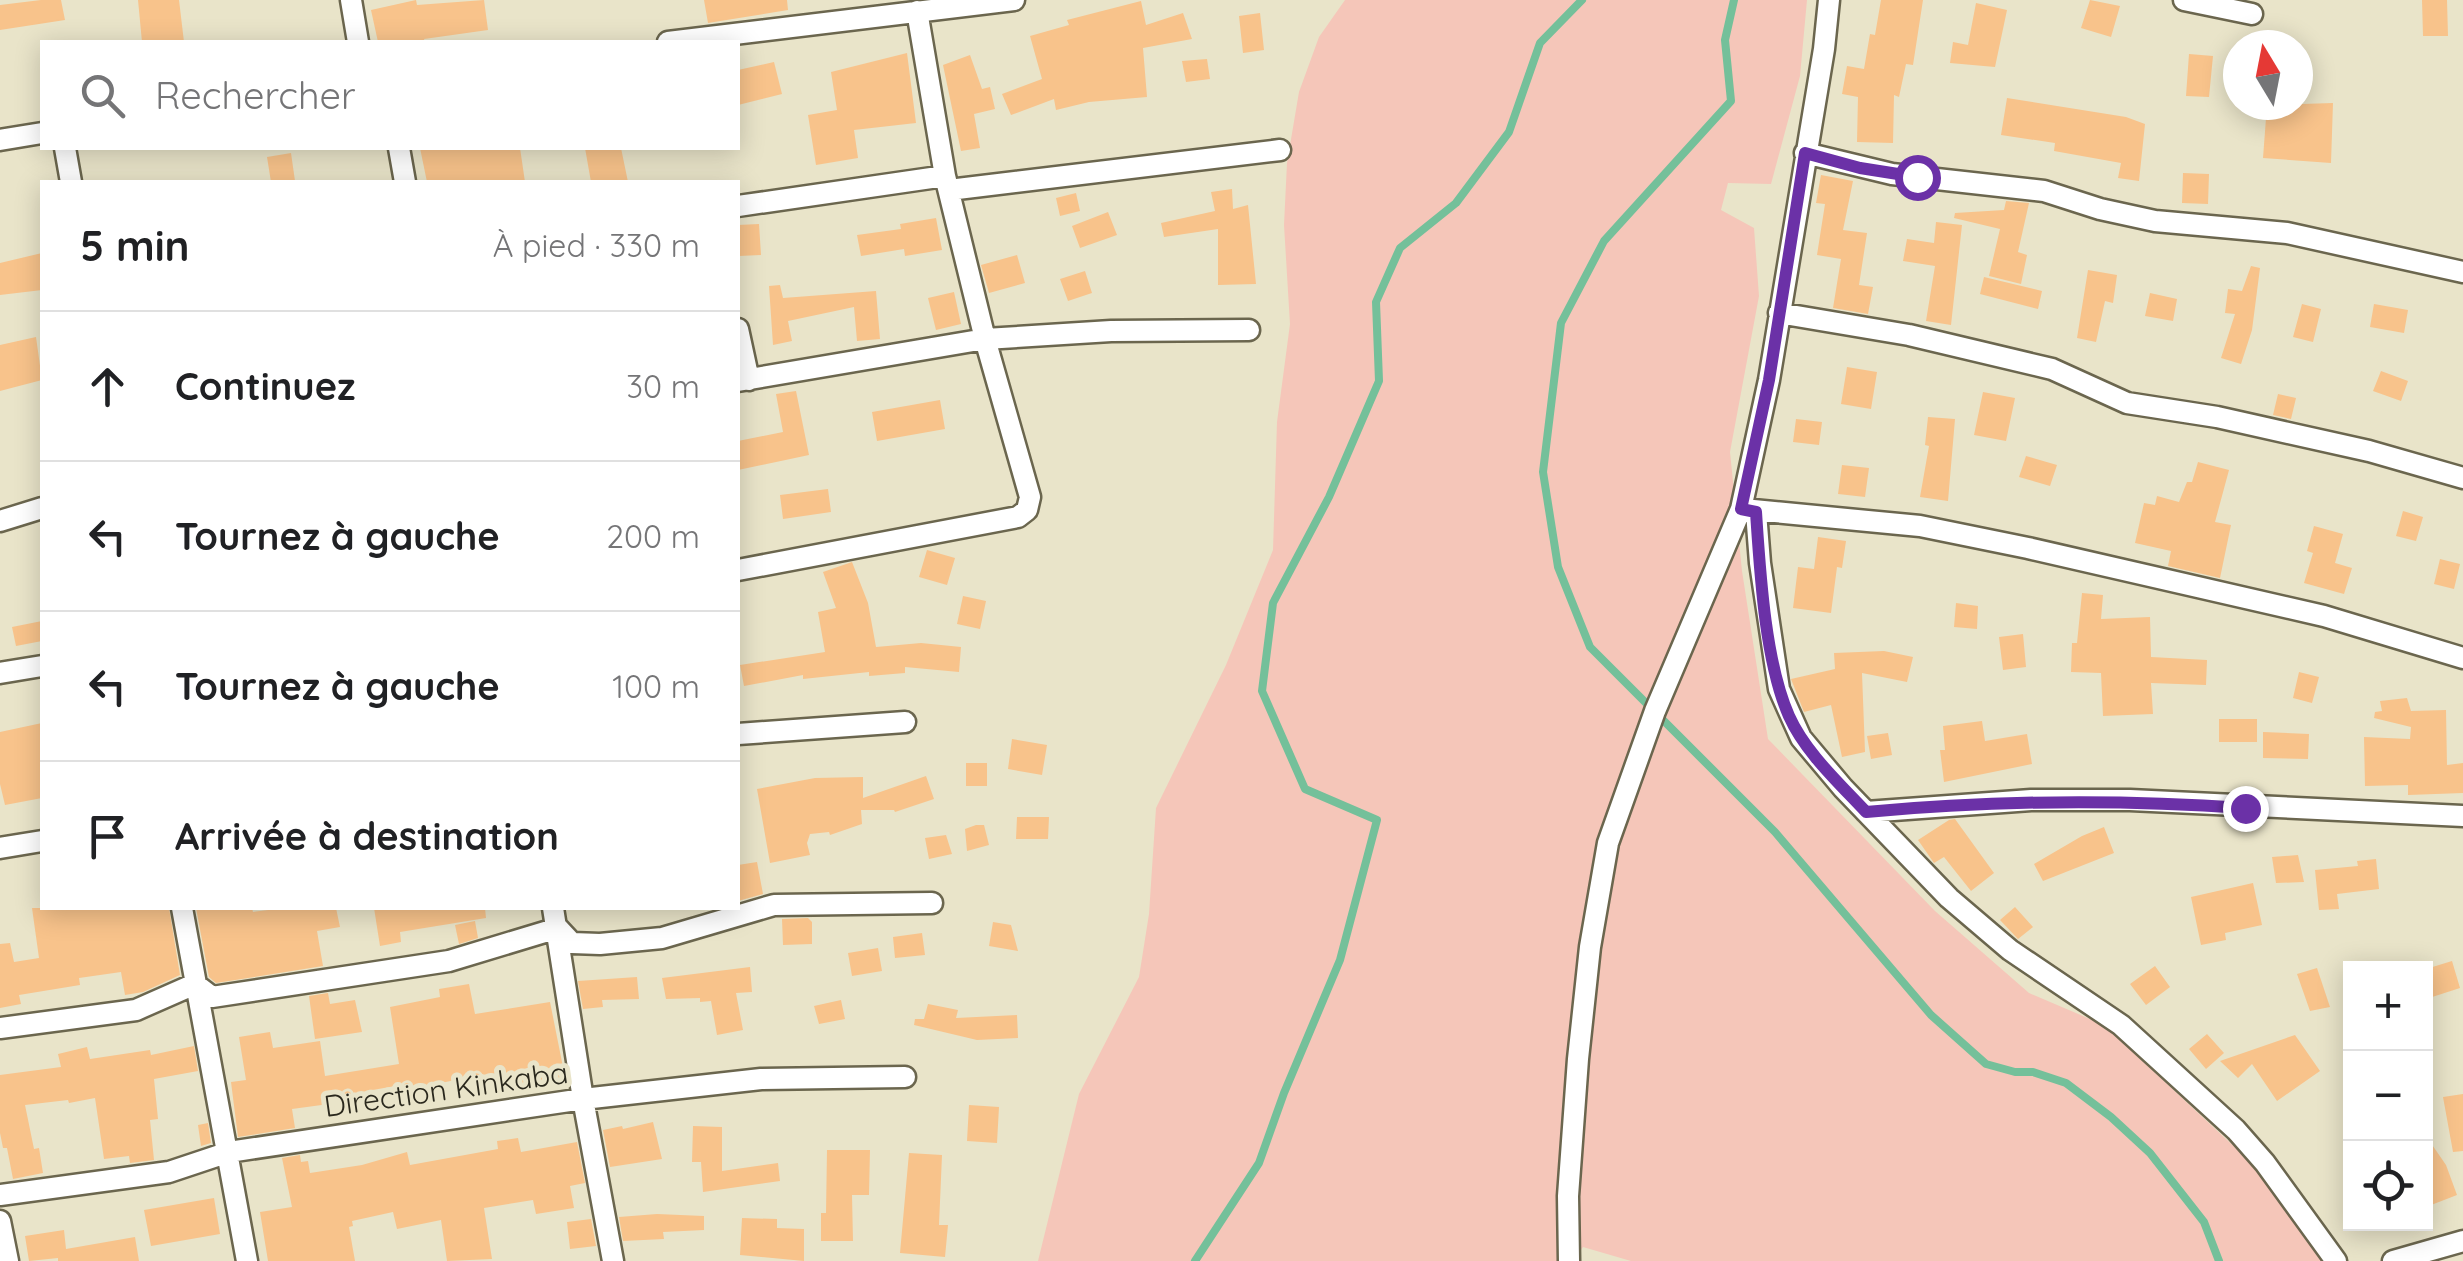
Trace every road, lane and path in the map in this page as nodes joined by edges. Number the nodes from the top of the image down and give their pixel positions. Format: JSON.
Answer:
{"nodes":[{"id":1,"x":351,"y":0,"type":"edge"},
{"id":2,"x":1014,"y":0,"type":"edge"},
{"id":3,"x":1829,"y":0,"type":"edge"},
{"id":4,"x":2184,"y":0,"type":"edge"},
{"id":5,"x":918,"y":10,"type":"junction"},
{"id":6,"x":2252,"y":14,"type":"dead end"},
{"id":7,"x":358,"y":40,"type":"edge"},
{"id":8,"x":684,"y":40,"type":"edge"},
{"id":9,"x":40,"y":133,"type":"edge"},
{"id":10,"x":0,"y":140,"type":"edge"},
{"id":11,"x":65,"y":150,"type":"edge"},
{"id":12,"x":399,"y":150,"type":"edge"},
{"id":13,"x":1280,"y":150,"type":"dead end"},
{"id":14,"x":1805,"y":153,"type":"junction"},
{"id":15,"x":70,"y":180,"type":"edge"},
{"id":16,"x":406,"y":180,"type":"edge"},
{"id":17,"x":947,"y":184,"type":"junction"},
{"id":18,"x":740,"y":206,"type":"edge"},
{"id":19,"x":2463,"y":272,"type":"edge"},
{"id":20,"x":1780,"y":313,"type":"junction"},
{"id":21,"x":1248,"y":330,"type":"dead end"},
{"id":22,"x":985,"y":339,"type":"junction"},
{"id":23,"x":740,"y":349,"type":"edge"},
{"id":24,"x":743,"y":380,"type":"edge"},
{"id":25,"x":2463,"y":478,"type":"edge"},
{"id":26,"x":40,"y":509,"type":"edge"},
{"id":27,"x":1749,"y":510,"type":"junction"},
{"id":28,"x":0,"y":521,"type":"edge"},
{"id":29,"x":740,"y":570,"type":"edge"},
{"id":30,"x":2463,"y":658,"type":"edge"},
{"id":31,"x":40,"y":666,"type":"edge"},
{"id":32,"x":0,"y":673,"type":"edge"},
{"id":33,"x":905,"y":722,"type":"dead end"},
{"id":34,"x":740,"y":734,"type":"edge"},
{"id":35,"x":1866,"y":812,"type":"junction"},
{"id":36,"x":2463,"y":816,"type":"edge"},
{"id":37,"x":40,"y":842,"type":"edge"},
{"id":38,"x":0,"y":848,"type":"edge"},
{"id":39,"x":932,"y":903,"type":"dead end"},
{"id":40,"x":182,"y":910,"type":"edge"},
{"id":41,"x":555,"y":918,"type":"edge"},
{"id":42,"x":195,"y":984,"type":"junction"},
{"id":43,"x":0,"y":1028,"type":"edge"},
{"id":44,"x":905,"y":1077,"type":"dead end"},
{"id":45,"x":583,"y":1100,"type":"junction"},
{"id":46,"x":229,"y":1152,"type":"junction"},
{"id":47,"x":0,"y":1195,"type":"edge"},
{"id":48,"x":0,"y":1221,"type":"edge"},
{"id":49,"x":2463,"y":1240,"type":"edge"},
{"id":50,"x":8,"y":1261,"type":"edge"},
{"id":51,"x":247,"y":1261,"type":"edge"},
{"id":52,"x":613,"y":1261,"type":"edge"},
{"id":53,"x":1569,"y":1261,"type":"edge"},
{"id":54,"x":2336,"y":1261,"type":"edge"},
{"id":55,"x":2393,"y":1261,"type":"edge"}],
"edges":[{"from":1,"to":7,"type":"street"},
{"from":2,"to":5,"type":"street"},
{"from":3,"to":14,"type":"street"},
{"from":4,"to":6,"type":"street"},
{"from":5,"to":8,"type":"street"},
{"from":5,"to":17,"type":"street"},
{"from":9,"to":10,"type":"street"},
{"from":11,"to":15,"type":"street"},
{"from":12,"to":16,"type":"street"},
{"from":13,"to":17,"type":"street"},
{"from":14,"to":19,"type":"street"},
{"from":14,"to":20,"type":"street"},
{"from":17,"to":18,"type":"street"},
{"from":17,"to":22,"type":"street"},
{"from":20,"to":25,"type":"street"},
{"from":20,"to":27,"type":"street"},
{"from":21,"to":22,"type":"street"},
{"from":22,"to":24,"type":"street"},
{"from":22,"to":29,"type":"street"},
{"from":23,"to":24,"type":"street"},
{"from":26,"to":28,"type":"street"},
{"from":27,"to":30,"type":"street"},
{"from":27,"to":35,"type":"street"},
{"from":27,"to":53,"type":"street"},
{"from":31,"to":32,"type":"street"},
{"from":33,"to":34,"type":"street"},
{"from":35,"to":36,"type":"street"},
{"from":35,"to":54,"type":"street"},
{"from":37,"to":38,"type":"street"},
{"from":39,"to":41,"type":"street"},
{"from":40,"to":42,"type":"street"},
{"from":41,"to":42,"type":"street"},
{"from":41,"to":45,"type":"street"},
{"from":42,"to":43,"type":"street"},
{"from":42,"to":46,"type":"street"},
{"from":44,"to":45,"type":"street","name":"Direction Kinkaba"},
{"from":45,"to":46,"type":"street","name":"Direction Kinkaba"},
{"from":45,"to":52,"type":"street"},
{"from":46,"to":47,"type":"street","name":"Direction Kinkaba"},
{"from":46,"to":51,"type":"street"},
{"from":48,"to":50,"type":"street"},
{"from":49,"to":55,"type":"street"}]}
